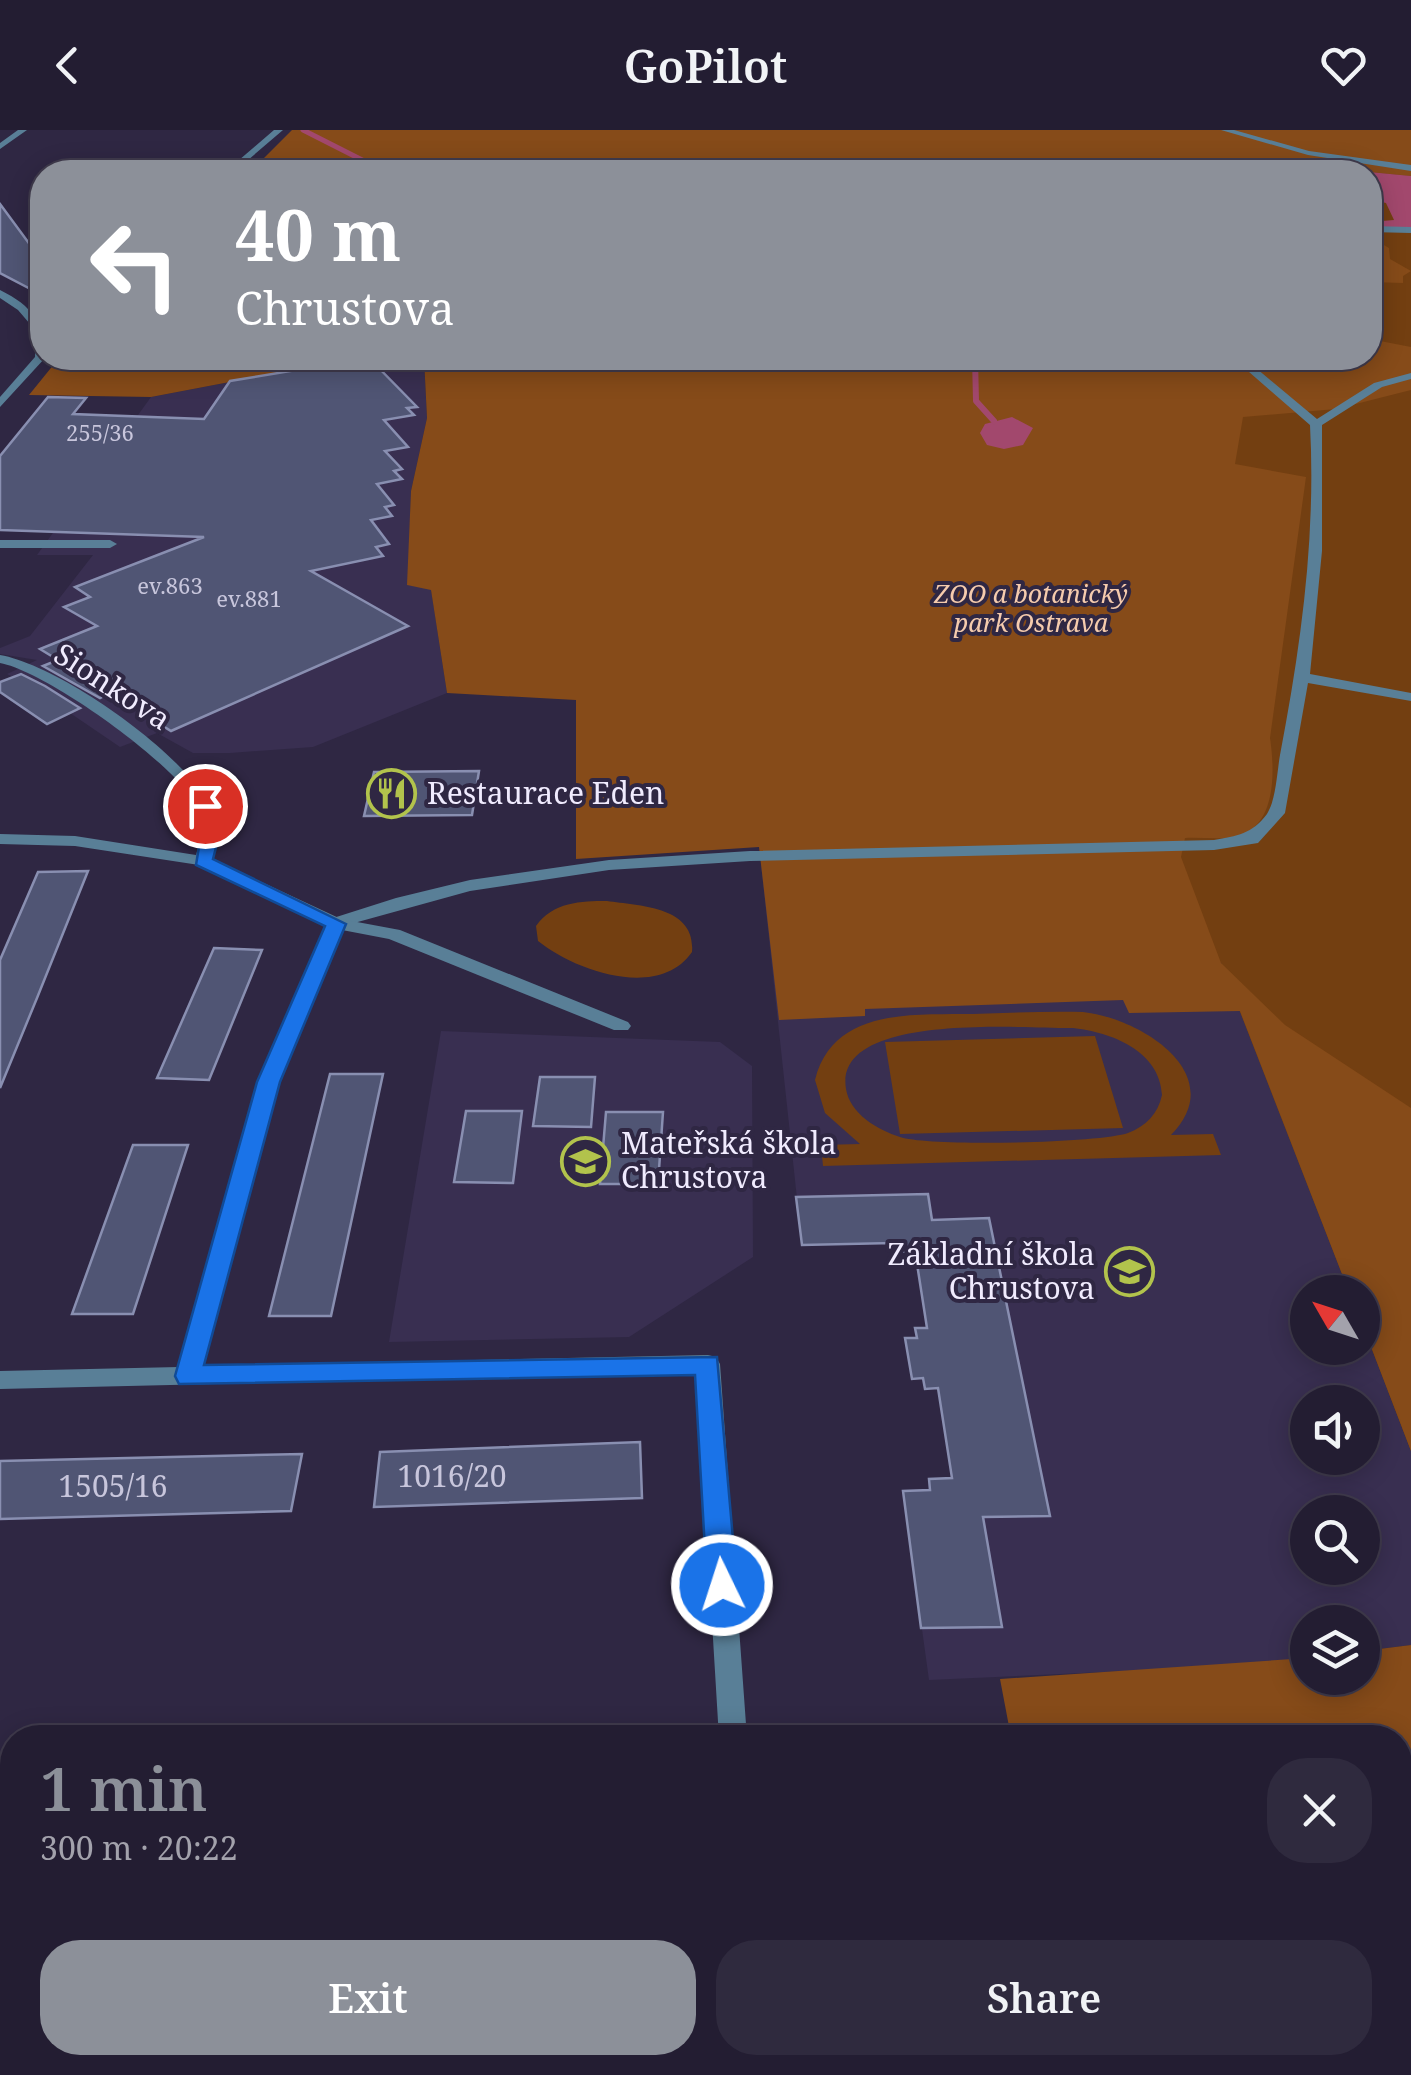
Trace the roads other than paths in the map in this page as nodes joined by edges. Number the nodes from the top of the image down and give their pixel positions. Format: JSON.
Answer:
{"nodes":[{"id":1,"x":23,"y":130,"type":"edge"},
{"id":2,"x":279,"y":130,"type":"edge"},
{"id":3,"x":1225,"y":130,"type":"edge"},
{"id":4,"x":0,"y":146,"type":"edge"},
{"id":5,"x":243,"y":160,"type":"edge"},
{"id":6,"x":1356,"y":160,"type":"edge"},
{"id":7,"x":1382,"y":164,"type":"edge"},
{"id":8,"x":1411,"y":168,"type":"edge"},
{"id":9,"x":1382,"y":229,"type":"edge"},
{"id":10,"x":1411,"y":230,"type":"edge"},
{"id":11,"x":0,"y":293,"type":"edge"},
{"id":12,"x":30,"y":317,"type":"edge"},
{"id":13,"x":30,"y":369,"type":"edge"},
{"id":14,"x":1252,"y":370,"type":"edge"},
{"id":15,"x":1411,"y":376,"type":"edge"},
{"id":16,"x":0,"y":404,"type":"edge"},
{"id":17,"x":1316,"y":424,"type":"junction"},
{"id":18,"x":0,"y":544,"type":"edge"},
{"id":19,"x":110,"y":544,"type":"dead end"},
{"id":20,"x":0,"y":660,"type":"edge"},
{"id":21,"x":1302,"y":678,"type":"junction"},
{"id":22,"x":1411,"y":696,"type":"edge"},
{"id":23,"x":5,"y":839,"type":"edge"},
{"id":24,"x":203,"y":861,"type":"junction"},
{"id":25,"x":0,"y":862,"type":"edge"},
{"id":26,"x":336,"y":924,"type":"junction"},
{"id":27,"x":621,"y":1026,"type":"dead end"},
{"id":28,"x":188,"y":1376,"type":"junction"},
{"id":29,"x":0,"y":1380,"type":"edge"},
{"id":30,"x":732,"y":1725,"type":"edge"}],
"edges":[{"from":1,"to":4,"type":"street"},
{"from":2,"to":5,"type":"street"},
{"from":3,"to":6,"type":"street"},
{"from":7,"to":8,"type":"street"},
{"from":9,"to":10,"type":"street"},
{"from":11,"to":12,"type":"street"},
{"from":13,"to":16,"type":"street"},
{"from":14,"to":17,"type":"street"},
{"from":15,"to":17,"type":"street"},
{"from":17,"to":21,"type":"street"},
{"from":18,"to":19,"type":"street"},
{"from":20,"to":24,"type":"street","name":"Sionkova"},
{"from":21,"to":22,"type":"street"},
{"from":21,"to":26,"type":"street"},
{"from":23,"to":24,"type":"street"},
{"from":23,"to":25,"type":"street"},
{"from":24,"to":26,"type":"street"},
{"from":26,"to":27,"type":"street"},
{"from":26,"to":28,"type":"street"},
{"from":28,"to":29,"type":"street"},
{"from":28,"to":30,"type":"street"}]}
